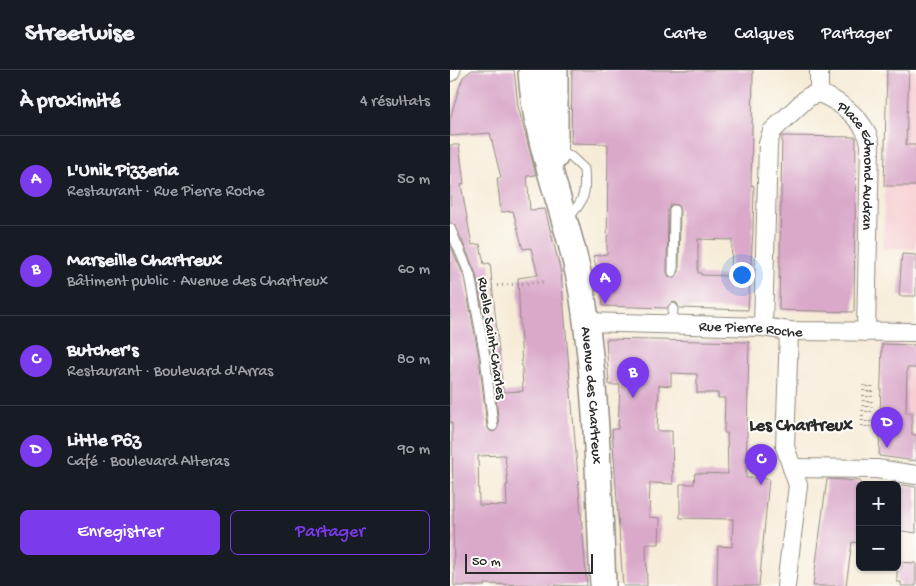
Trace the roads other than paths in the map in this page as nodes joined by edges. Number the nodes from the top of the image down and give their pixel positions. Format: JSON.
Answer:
{"nodes":[{"id":1,"x":531,"y":70,"type":"edge"},
{"id":2,"x":555,"y":70,"type":"edge"},
{"id":3,"x":819,"y":70,"type":"edge"},
{"id":4,"x":819,"y":93,"type":"junction"},
{"id":5,"x":556,"y":150,"type":"junction"},
{"id":6,"x":554,"y":180,"type":"junction"},
{"id":7,"x":674,"y":210,"type":"dead end"},
{"id":8,"x":565,"y":220,"type":"junction"},
{"id":9,"x":450,"y":228,"type":"edge"},
{"id":10,"x":674,"y":272,"type":"dead end"},
{"id":11,"x":585,"y":322,"type":"junction"},
{"id":12,"x":763,"y":327,"type":"junction"},
{"id":13,"x":789,"y":331,"type":"junction"},
{"id":14,"x":866,"y":332,"type":"junction"},
{"id":15,"x":916,"y":332,"type":"edge"},
{"id":16,"x":493,"y":426,"type":"dead end"},
{"id":17,"x":792,"y":468,"type":"junction"},
{"id":18,"x":916,"y":475,"type":"edge"},
{"id":19,"x":604,"y":586,"type":"edge"},
{"id":20,"x":786,"y":586,"type":"edge"}],
"edges":[{"from":1,"to":6,"type":"street","name":"Avenue des Chartreux"},
{"from":2,"to":5,"type":"street","name":"Avenue des Chartreux"},
{"from":3,"to":4,"type":"street"},
{"from":4,"to":12,"type":"street","name":"Place Edmond Audran"},
{"from":4,"to":14,"type":"street","name":"Place Edmond Audran"},
{"from":5,"to":6,"type":"street","name":"Avenue des Chartreux"},
{"from":5,"to":8,"type":"lane"},
{"from":6,"to":8,"type":"street","name":"Avenue des Chartreux"},
{"from":7,"to":10,"type":"lane"},
{"from":8,"to":11,"type":"street","name":"Avenue des Chartreux"},
{"from":9,"to":16,"type":"lane","name":"Ruelle Saint-Charles"},
{"from":11,"to":12,"type":"street","name":"Rue Pierre Roche"},
{"from":11,"to":19,"type":"street","name":"Avenue des Chartreux"},
{"from":12,"to":13,"type":"street","name":"Rue Pierre Roche"},
{"from":13,"to":14,"type":"street","name":"Rue Pierre Roche"},
{"from":13,"to":17,"type":"street"},
{"from":14,"to":15,"type":"street","name":"Rue Pierre Roche"},
{"from":17,"to":18,"type":"street"},
{"from":17,"to":20,"type":"street"}]}
